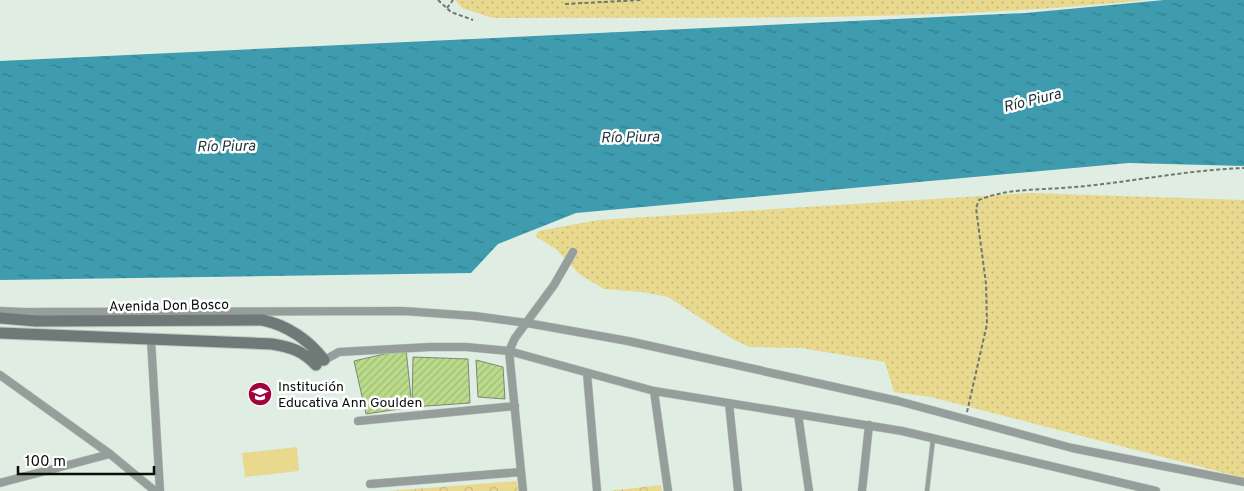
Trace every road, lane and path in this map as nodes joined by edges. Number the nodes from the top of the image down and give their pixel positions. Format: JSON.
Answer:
{"nodes":[{"id":1,"x":438,"y":0,"type":"edge"},
{"id":2,"x":453,"y":0,"type":"edge"},
{"id":3,"x":641,"y":0,"type":"edge"},
{"id":4,"x":565,"y":4,"type":"dead end"},
{"id":5,"x":446,"y":8,"type":"junction"},
{"id":6,"x":473,"y":20,"type":"dead end"},
{"id":7,"x":1244,"y":168,"type":"edge"},
{"id":8,"x":573,"y":252,"type":"dead end"},
{"id":9,"x":0,"y":310,"type":"edge"},
{"id":10,"x":0,"y":318,"type":"edge"},
{"id":11,"x":527,"y":323,"type":"junction"},
{"id":12,"x":0,"y":333,"type":"edge"},
{"id":13,"x":151,"y":340,"type":"junction"},
{"id":14,"x":509,"y":351,"type":"junction"},
{"id":15,"x":320,"y":362,"type":"junction"},
{"id":16,"x":587,"y":373,"type":"junction"},
{"id":17,"x":0,"y":375,"type":"edge"},
{"id":18,"x":4,"y":381,"type":"edge"},
{"id":19,"x":654,"y":391,"type":"junction"},
{"id":20,"x":729,"y":403,"type":"junction"},
{"id":21,"x":515,"y":406,"type":"junction"},
{"id":22,"x":798,"y":414,"type":"junction"},
{"id":23,"x":966,"y":419,"type":"junction"},
{"id":24,"x":358,"y":421,"type":"dead end"},
{"id":25,"x":869,"y":425,"type":"junction"},
{"id":26,"x":933,"y":438,"type":"junction"},
{"id":27,"x":110,"y":454,"type":"junction"},
{"id":28,"x":521,"y":472,"type":"junction"},
{"id":29,"x":1244,"y":482,"type":"edge"},
{"id":30,"x":0,"y":484,"type":"edge"},
{"id":31,"x":370,"y":484,"type":"dead end"},
{"id":32,"x":155,"y":491,"type":"edge"},
{"id":33,"x":160,"y":491,"type":"edge"},
{"id":34,"x":523,"y":491,"type":"edge"},
{"id":35,"x":597,"y":491,"type":"edge"},
{"id":36,"x":668,"y":491,"type":"edge"},
{"id":37,"x":738,"y":491,"type":"edge"},
{"id":38,"x":809,"y":491,"type":"edge"},
{"id":39,"x":862,"y":491,"type":"edge"},
{"id":40,"x":927,"y":491,"type":"edge"},
{"id":41,"x":1156,"y":491,"type":"edge"},
{"id":42,"x":1240,"y":491,"type":"edge"}],
"edges":[{"from":1,"to":5,"type":"path"},
{"from":2,"to":5,"type":"path"},
{"from":3,"to":4,"type":"path"},
{"from":5,"to":6,"type":"path"},
{"from":7,"to":23,"type":"path"},
{"from":8,"to":11,"type":"street"},
{"from":9,"to":11,"type":"street"},
{"from":10,"to":15,"type":"main road","name":"Avenida Don Bosco"},
{"from":11,"to":14,"type":"street"},
{"from":11,"to":23,"type":"street"},
{"from":12,"to":13,"type":"main road"},
{"from":13,"to":15,"type":"main road"},
{"from":13,"to":33,"type":"street"},
{"from":14,"to":15,"type":"street"},
{"from":14,"to":16,"type":"street"},
{"from":14,"to":21,"type":"street"},
{"from":16,"to":19,"type":"street"},
{"from":16,"to":35,"type":"street"},
{"from":17,"to":18,"type":"street"},
{"from":18,"to":27,"type":"street"},
{"from":19,"to":20,"type":"street"},
{"from":19,"to":36,"type":"street"},
{"from":20,"to":22,"type":"street"},
{"from":20,"to":37,"type":"street"},
{"from":21,"to":24,"type":"street"},
{"from":21,"to":28,"type":"street"},
{"from":22,"to":25,"type":"street"},
{"from":22,"to":38,"type":"street"},
{"from":23,"to":29,"type":"street"},
{"from":25,"to":26,"type":"street"},
{"from":25,"to":39,"type":"street"},
{"from":26,"to":40,"type":"lane"},
{"from":26,"to":41,"type":"street"},
{"from":27,"to":30,"type":"street"},
{"from":27,"to":32,"type":"street"},
{"from":28,"to":31,"type":"street"},
{"from":28,"to":34,"type":"street"},
{"from":29,"to":42,"type":"street"}]}
